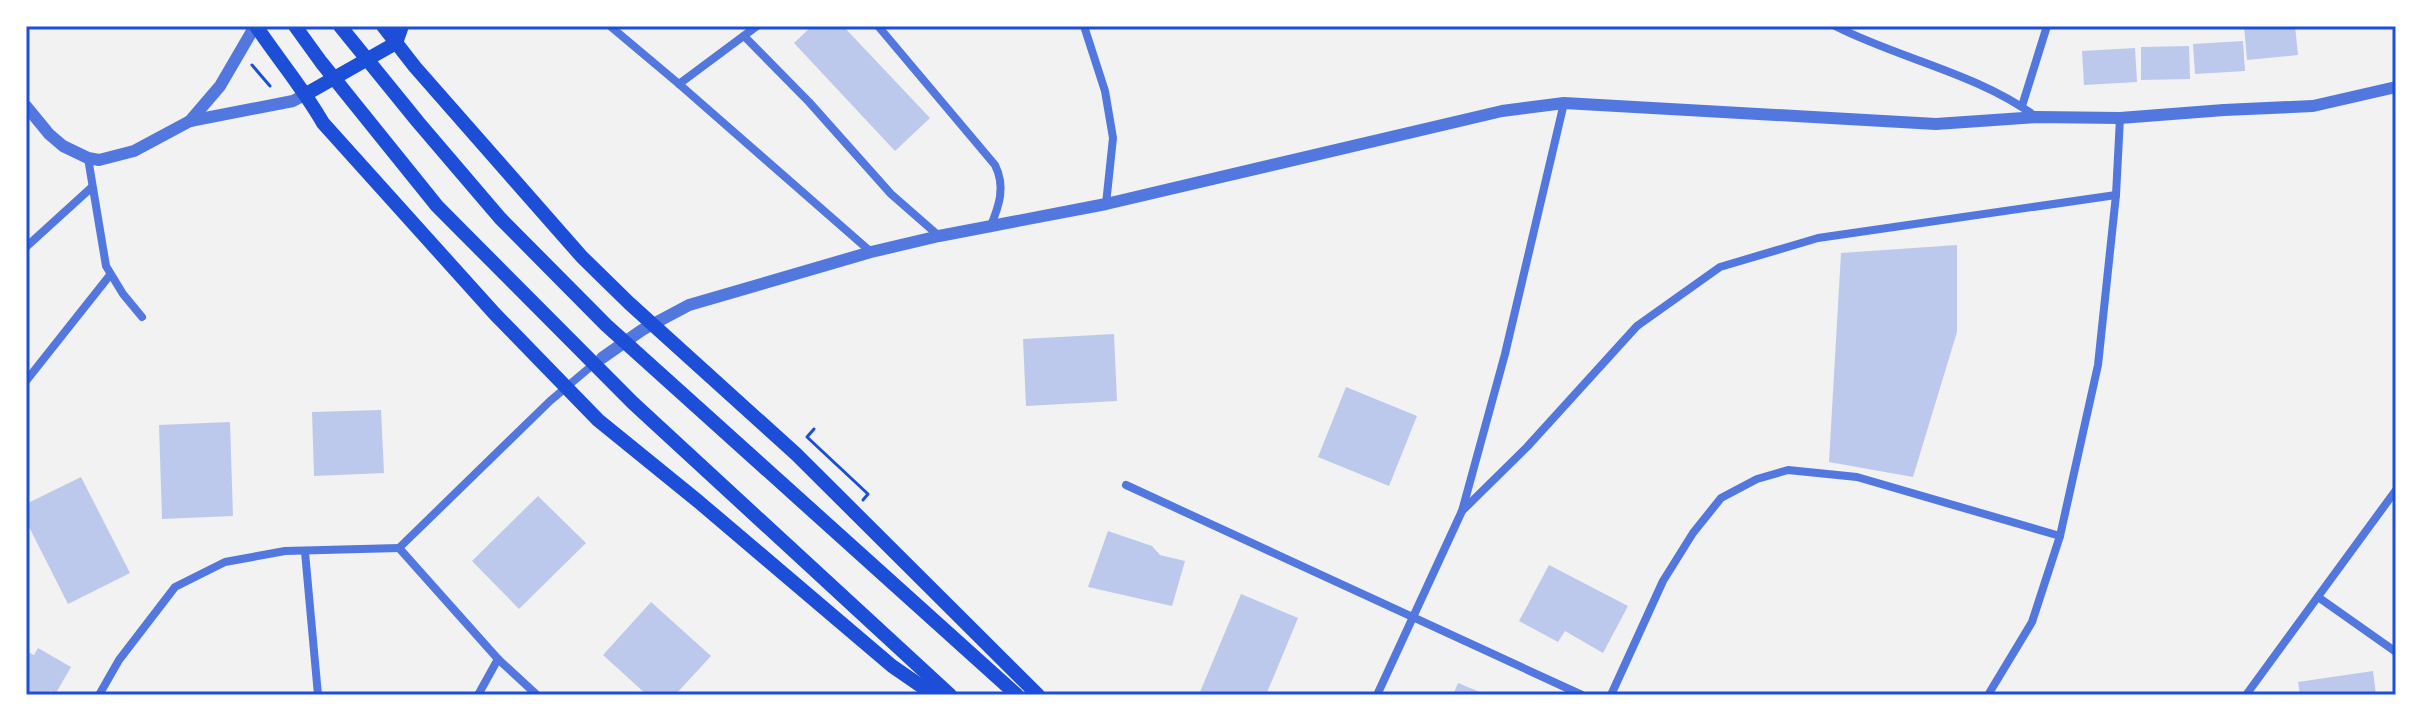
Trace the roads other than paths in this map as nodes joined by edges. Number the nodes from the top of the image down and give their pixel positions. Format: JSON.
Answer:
{"nodes":[{"id":1,"x":256,"y":26,"type":"edge"},
{"id":2,"x":295,"y":26,"type":"edge"},
{"id":3,"x":340,"y":26,"type":"edge"},
{"id":4,"x":383,"y":26,"type":"edge"},
{"id":5,"x":402,"y":26,"type":"edge"},
{"id":6,"x":610,"y":26,"type":"edge"},
{"id":7,"x":757,"y":26,"type":"edge"},
{"id":8,"x":878,"y":26,"type":"edge"},
{"id":9,"x":1084,"y":26,"type":"edge"},
{"id":10,"x":1835,"y":26,"type":"edge"},
{"id":11,"x":2047,"y":26,"type":"edge"},
{"id":12,"x":744,"y":36,"type":"junction"},
{"id":13,"x":396,"y":43,"type":"junction"},
{"id":14,"x":679,"y":84,"type":"junction"},
{"id":15,"x":2396,"y":87,"type":"edge"},
{"id":16,"x":306,"y":94,"type":"junction"},
{"id":17,"x":1564,"y":103,"type":"junction"},
{"id":18,"x":26,"y":106,"type":"edge"},
{"id":19,"x":2022,"y":106,"type":"junction"},
{"id":20,"x":2036,"y":117,"type":"junction"},
{"id":21,"x":2120,"y":118,"type":"junction"},
{"id":22,"x":190,"y":121,"type":"junction"},
{"id":23,"x":88,"y":158,"type":"junction"},
{"id":24,"x":92,"y":187,"type":"junction"},
{"id":25,"x":2116,"y":195,"type":"junction"},
{"id":26,"x":1106,"y":204,"type":"junction"},
{"id":27,"x":990,"y":228,"type":"junction"},
{"id":28,"x":939,"y":236,"type":"junction"},
{"id":29,"x":26,"y":247,"type":"edge"},
{"id":30,"x":871,"y":252,"type":"junction"},
{"id":31,"x":110,"y":275,"type":"junction"},
{"id":32,"x":142,"y":317,"type":"dead end"},
{"id":33,"x":602,"y":358,"type":"joint"},
{"id":34,"x":26,"y":381,"type":"edge"},
{"id":35,"x":1126,"y":485,"type":"dead end"},
{"id":36,"x":2396,"y":490,"type":"edge"},
{"id":37,"x":1462,"y":511,"type":"junction"},
{"id":38,"x":2060,"y":536,"type":"junction"},
{"id":39,"x":399,"y":548,"type":"junction"},
{"id":40,"x":305,"y":552,"type":"junction"},
{"id":41,"x":2318,"y":597,"type":"junction"},
{"id":42,"x":1414,"y":619,"type":"junction"},
{"id":43,"x":2396,"y":652,"type":"edge"},
{"id":44,"x":498,"y":659,"type":"junction"},
{"id":45,"x":99,"y":695,"type":"edge"},
{"id":46,"x":318,"y":695,"type":"edge"},
{"id":47,"x":478,"y":695,"type":"edge"},
{"id":48,"x":537,"y":695,"type":"edge"},
{"id":49,"x":934,"y":695,"type":"edge"},
{"id":50,"x":950,"y":695,"type":"edge"},
{"id":51,"x":1017,"y":695,"type":"edge"},
{"id":52,"x":1038,"y":695,"type":"edge"},
{"id":53,"x":1377,"y":695,"type":"edge"},
{"id":54,"x":1582,"y":695,"type":"edge"},
{"id":55,"x":1611,"y":695,"type":"edge"},
{"id":56,"x":1988,"y":695,"type":"edge"},
{"id":57,"x":2246,"y":695,"type":"edge"}],
"edges":[{"from":1,"to":16,"type":"main road"},
{"from":1,"to":22,"type":"street"},
{"from":2,"to":50,"type":"main road"},
{"from":3,"to":51,"type":"main road"},
{"from":4,"to":13,"type":"main road"},
{"from":5,"to":13,"type":"main road"},
{"from":6,"to":14,"type":"street"},
{"from":7,"to":12,"type":"street"},
{"from":8,"to":27,"type":"street"},
{"from":9,"to":26,"type":"street"},
{"from":10,"to":19,"type":"street"},
{"from":11,"to":19,"type":"street"},
{"from":12,"to":14,"type":"street"},
{"from":12,"to":28,"type":"street"},
{"from":13,"to":16,"type":"main road"},
{"from":13,"to":52,"type":"main road"},
{"from":14,"to":30,"type":"street"},
{"from":15,"to":21,"type":"street"},
{"from":16,"to":22,"type":"street"},
{"from":16,"to":49,"type":"main road"},
{"from":17,"to":20,"type":"street"},
{"from":17,"to":26,"type":"street"},
{"from":17,"to":37,"type":"street"},
{"from":18,"to":23,"type":"street"},
{"from":19,"to":20,"type":"street"},
{"from":20,"to":21,"type":"street"},
{"from":21,"to":25,"type":"street"},
{"from":22,"to":23,"type":"street"},
{"from":23,"to":24,"type":"street"},
{"from":24,"to":29,"type":"street"},
{"from":24,"to":31,"type":"street"},
{"from":25,"to":37,"type":"street"},
{"from":25,"to":38,"type":"street"},
{"from":26,"to":27,"type":"street"},
{"from":27,"to":28,"type":"street"},
{"from":28,"to":30,"type":"street"},
{"from":30,"to":33,"type":"street"},
{"from":31,"to":32,"type":"street"},
{"from":31,"to":34,"type":"street"},
{"from":33,"to":39,"type":"street"},
{"from":35,"to":42,"type":"street"},
{"from":36,"to":41,"type":"street"},
{"from":37,"to":42,"type":"street"},
{"from":38,"to":55,"type":"street"},
{"from":38,"to":56,"type":"street"},
{"from":39,"to":40,"type":"street"},
{"from":39,"to":44,"type":"street"},
{"from":40,"to":45,"type":"street"},
{"from":40,"to":46,"type":"street"},
{"from":41,"to":43,"type":"street"},
{"from":41,"to":57,"type":"street"},
{"from":42,"to":53,"type":"street"},
{"from":42,"to":54,"type":"street"},
{"from":44,"to":47,"type":"street"},
{"from":44,"to":48,"type":"street"}]}
